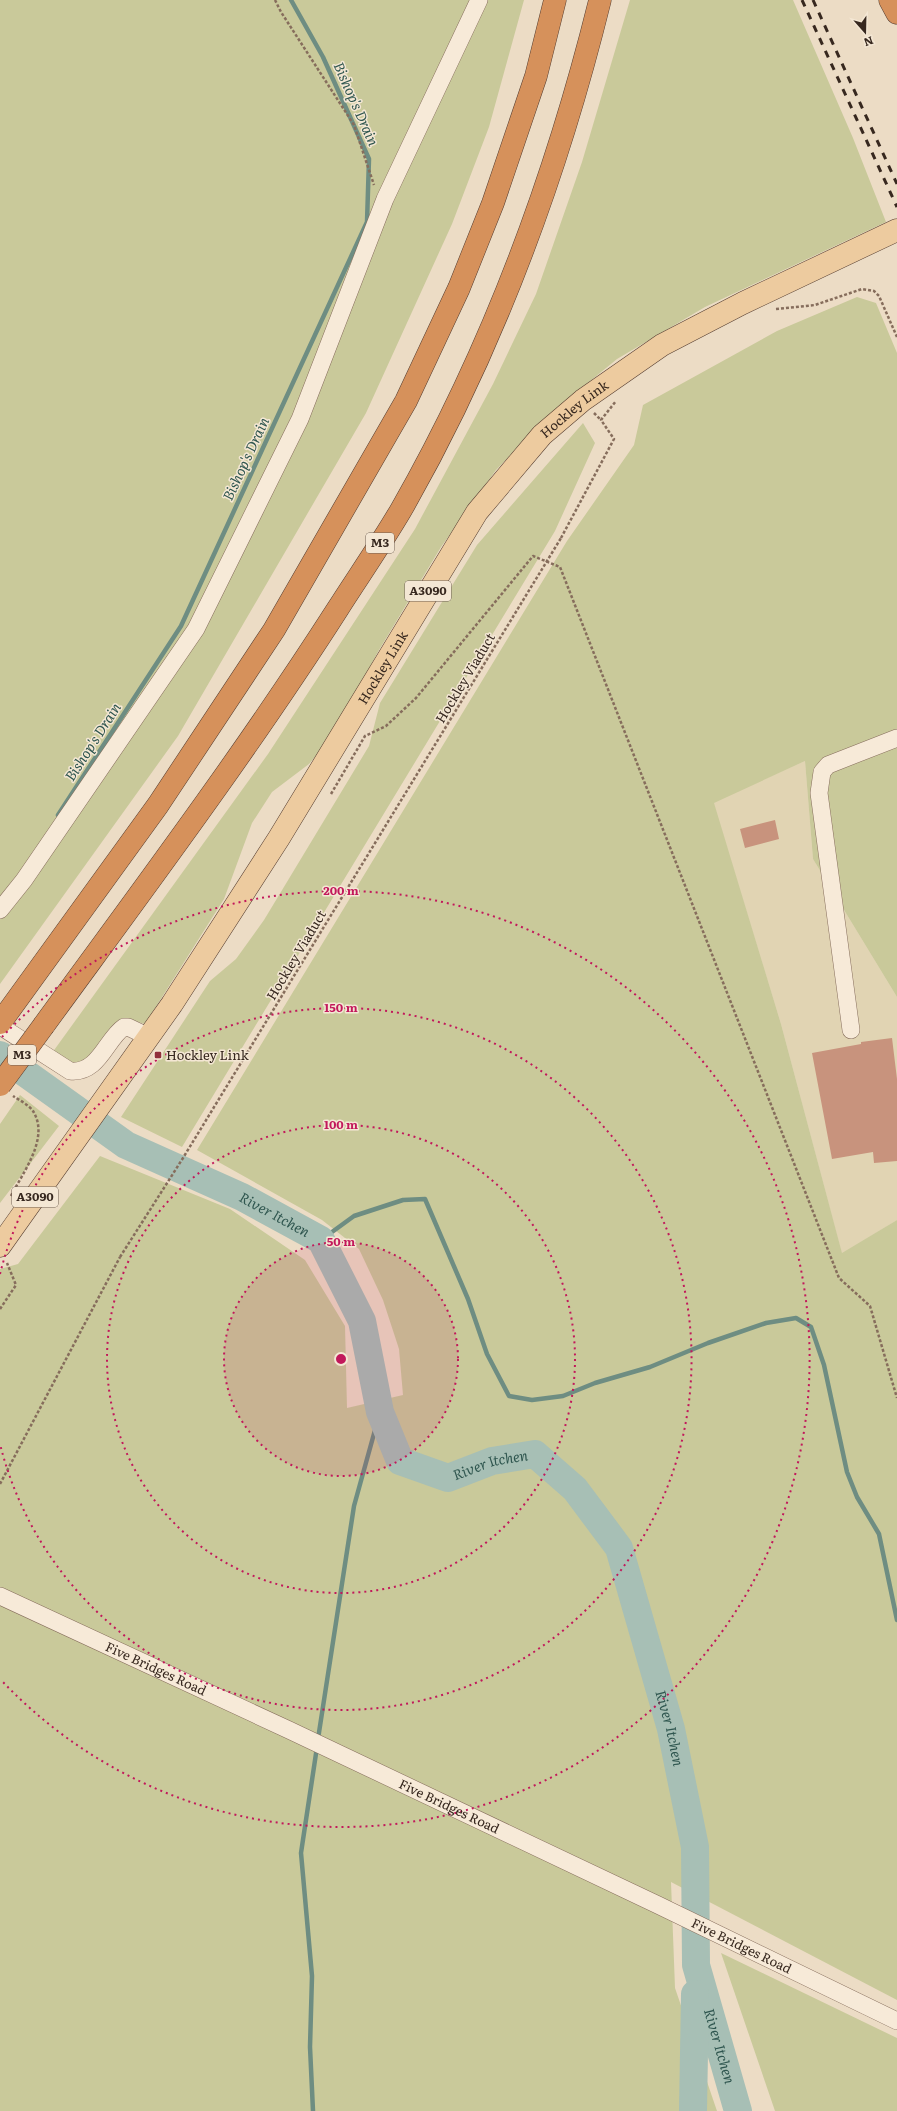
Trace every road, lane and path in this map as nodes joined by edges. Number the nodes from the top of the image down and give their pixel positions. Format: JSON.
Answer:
{"nodes":[{"id":1,"x":275,"y":0,"type":"edge"},
{"id":2,"x":479,"y":0,"type":"edge"},
{"id":3,"x":555,"y":0,"type":"edge"},
{"id":4,"x":600,"y":0,"type":"edge"},
{"id":5,"x":890,"y":0,"type":"edge"},
{"id":6,"x":897,"y":13,"type":"edge"},
{"id":7,"x":385,"y":199,"type":"junction"},
{"id":8,"x":894,"y":232,"type":"edge"},
{"id":9,"x":769,"y":311,"type":"dead end"},
{"id":10,"x":897,"y":337,"type":"edge"},
{"id":11,"x":618,"y":399,"type":"dead end"},
{"id":12,"x":897,"y":738,"type":"edge"},
{"id":13,"x":331,"y":794,"type":"dead end"},
{"id":14,"x":0,"y":910,"type":"edge"},
{"id":15,"x":0,"y":1025,"type":"edge"},
{"id":16,"x":851,"y":1030,"type":"dead end"},
{"id":17,"x":149,"y":1037,"type":"junction"},
{"id":18,"x":5,"y":1089,"type":"edge"},
{"id":19,"x":10,"y":1199,"type":"dead end"},
{"id":20,"x":3,"y":1255,"type":"edge"},
{"id":21,"x":0,"y":1309,"type":"edge"},
{"id":22,"x":897,"y":1398,"type":"edge"},
{"id":23,"x":0,"y":1484,"type":"edge"},
{"id":24,"x":0,"y":1596,"type":"edge"},
{"id":25,"x":897,"y":2021,"type":"edge"}],
"edges":[{"from":1,"to":7,"type":"path"},
{"from":2,"to":7,"type":"lane"},
{"from":3,"to":15,"type":"highway"},
{"from":4,"to":18,"type":"highway","number":"M3","bridge":true},
{"from":5,"to":6,"type":"highway"},
{"from":7,"to":14,"type":"lane"},
{"from":8,"to":17,"type":"main road","name":"Hockley Link","number":"A3090"},
{"from":9,"to":10,"type":"path"},
{"from":11,"to":23,"type":"path","name":"Hockley Viaduct","bridge":true},
{"from":12,"to":16,"type":"lane"},
{"from":13,"to":22,"type":"path"},
{"from":15,"to":17,"type":"lane"},
{"from":17,"to":20,"type":"main road","name":"Hockley Link","number":"A3090"},
{"from":18,"to":19,"type":"path"},
{"from":20,"to":21,"type":"path"},
{"from":24,"to":25,"type":"lane","name":"Five Bridges Road"}]}
